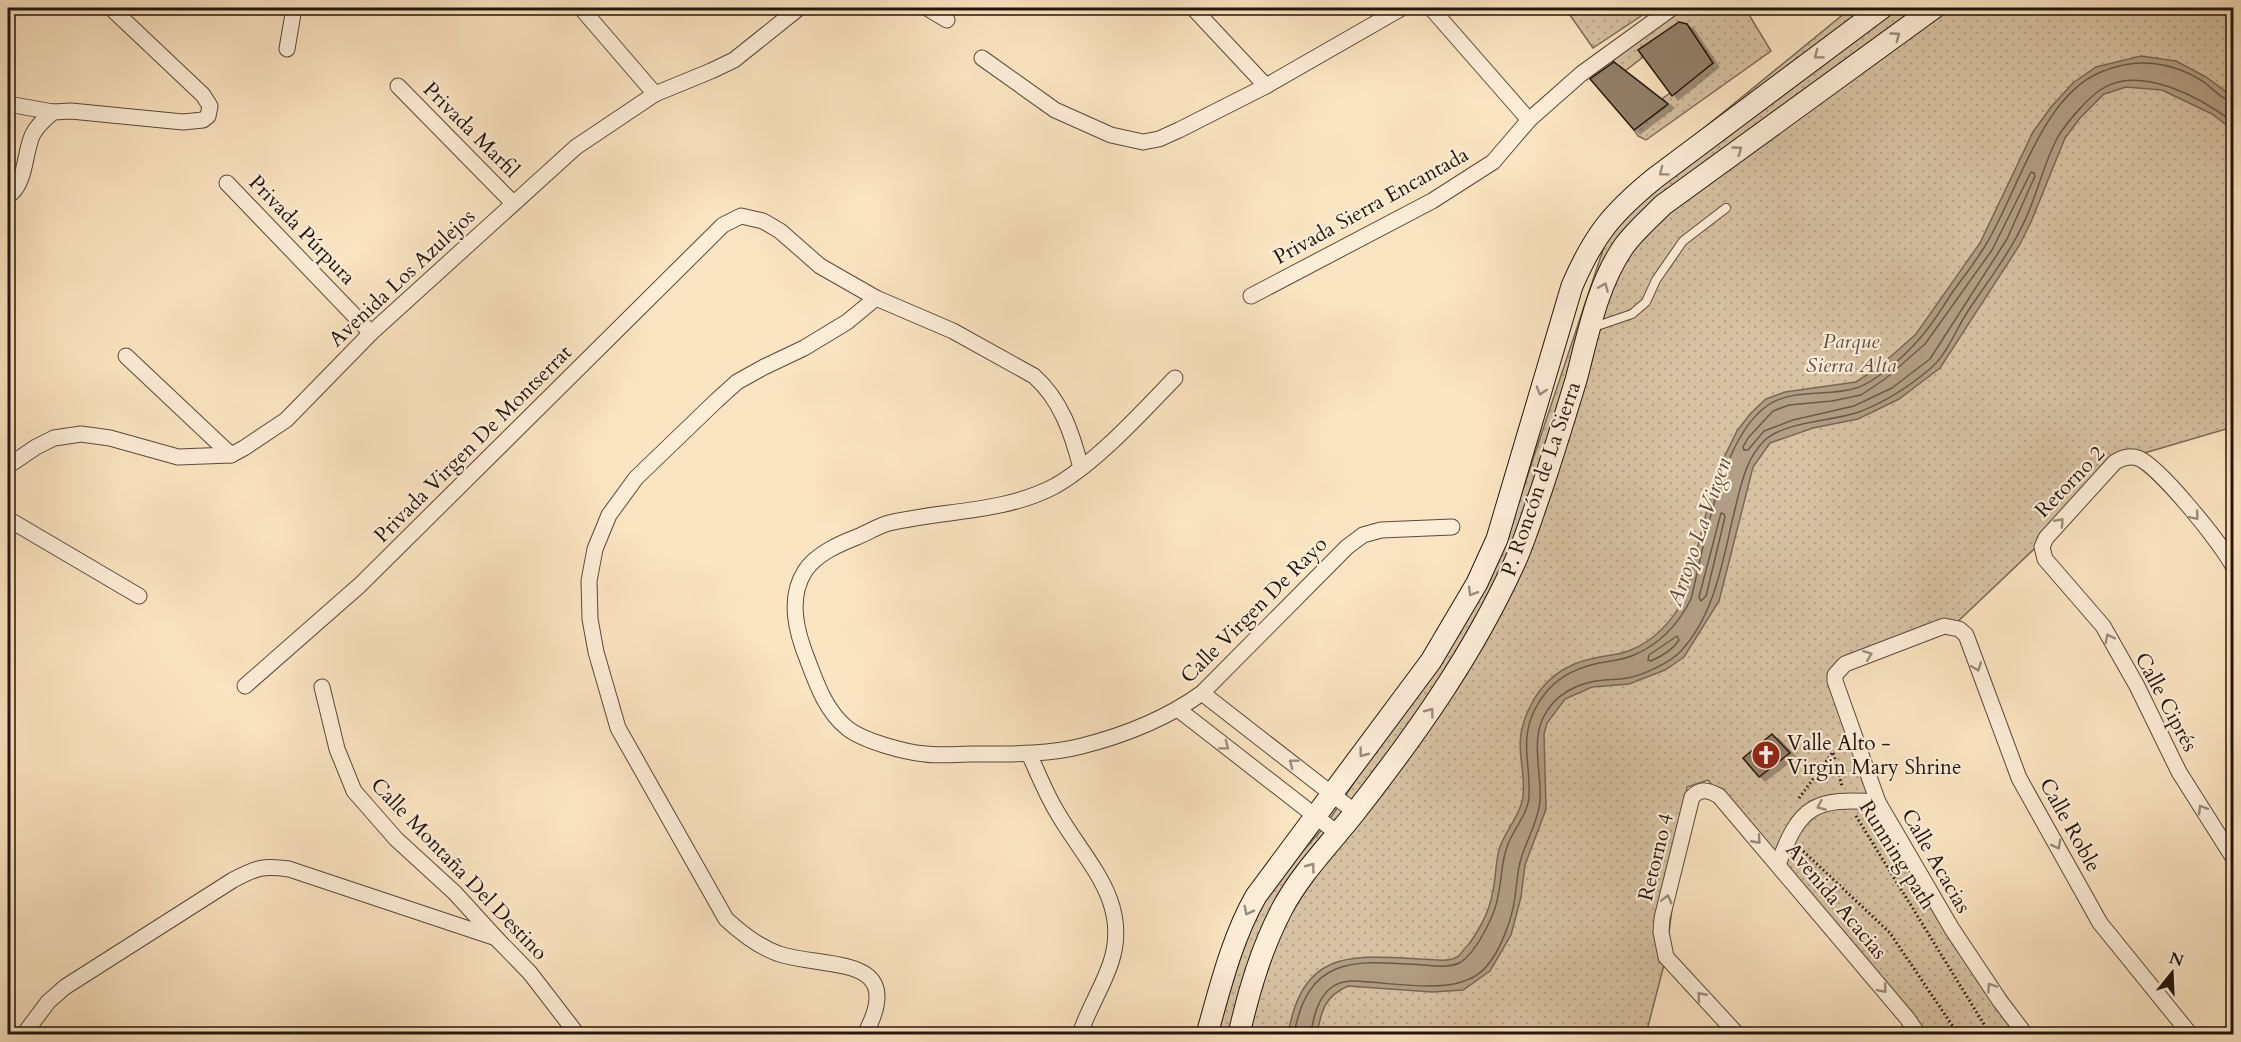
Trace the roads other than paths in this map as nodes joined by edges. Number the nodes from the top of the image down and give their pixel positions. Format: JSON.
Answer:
{"nodes":[{"id":1,"x":111,"y":8,"type":"edge"},
{"id":2,"x":294,"y":8,"type":"edge"},
{"id":3,"x":581,"y":8,"type":"edge"},
{"id":4,"x":799,"y":8,"type":"edge"},
{"id":5,"x":927,"y":8,"type":"edge"},
{"id":6,"x":1192,"y":8,"type":"edge"},
{"id":7,"x":1402,"y":8,"type":"edge"},
{"id":8,"x":1431,"y":8,"type":"edge"},
{"id":9,"x":1672,"y":8,"type":"edge"},
{"id":10,"x":1882,"y":8,"type":"edge"},
{"id":11,"x":1934,"y":8,"type":"edge"},
{"id":12,"x":947,"y":20,"type":"dead end"},
{"id":13,"x":287,"y":49,"type":"dead end"},
{"id":14,"x":982,"y":58,"type":"dead end"},
{"id":15,"x":398,"y":86,"type":"dead end"},
{"id":16,"x":1266,"y":86,"type":"junction"},
{"id":17,"x":655,"y":94,"type":"junction"},
{"id":18,"x":8,"y":104,"type":"edge"},
{"id":19,"x":53,"y":112,"type":"junction"},
{"id":20,"x":1529,"y":120,"type":"junction"},
{"id":21,"x":227,"y":183,"type":"dead end"},
{"id":22,"x":8,"y":196,"type":"edge"},
{"id":23,"x":513,"y":203,"type":"junction"},
{"id":24,"x":1726,"y":208,"type":"dead end"},
{"id":25,"x":1251,"y":296,"type":"dead end"},
{"id":26,"x":876,"y":297,"type":"junction"},
{"id":27,"x":1590,"y":328,"type":"junction"},
{"id":28,"x":371,"y":333,"type":"junction"},
{"id":29,"x":126,"y":356,"type":"dead end"},
{"id":30,"x":1549,"y":365,"type":"junction"},
{"id":31,"x":1577,"y":373,"type":"junction"},
{"id":32,"x":1175,"y":378,"type":"dead end"},
{"id":33,"x":231,"y":455,"type":"junction"},
{"id":34,"x":8,"y":466,"type":"edge"},
{"id":35,"x":1081,"y":468,"type":"junction"},
{"id":36,"x":8,"y":519,"type":"edge"},
{"id":37,"x":1452,"y":527,"type":"dead end"},
{"id":38,"x":2234,"y":568,"type":"edge"},
{"id":39,"x":2055,"y":570,"type":"joint"},
{"id":40,"x":139,"y":596,"type":"dead end"},
{"id":41,"x":1944,"y":626,"type":"joint"},
{"id":42,"x":245,"y":686,"type":"dead end"},
{"id":43,"x":322,"y":687,"type":"dead end"},
{"id":44,"x":1202,"y":693,"type":"junction"},
{"id":45,"x":1179,"y":710,"type":"junction"},
{"id":46,"x":1029,"y":754,"type":"junction"},
{"id":47,"x":1333,"y":794,"type":"junction"},
{"id":48,"x":1719,"y":796,"type":"joint"},
{"id":49,"x":1878,"y":802,"type":"junction"},
{"id":50,"x":1355,"y":812,"type":"junction"},
{"id":51,"x":1316,"y":815,"type":"junction"},
{"id":52,"x":1337,"y":833,"type":"junction"},
{"id":53,"x":2234,"y":859,"type":"edge"},
{"id":54,"x":1778,"y":865,"type":"junction"},
{"id":55,"x":496,"y":938,"type":"junction"},
{"id":56,"x":24,"y":1035,"type":"edge"},
{"id":57,"x":577,"y":1035,"type":"edge"},
{"id":58,"x":865,"y":1035,"type":"edge"},
{"id":59,"x":1080,"y":1035,"type":"edge"},
{"id":60,"x":1207,"y":1035,"type":"edge"},
{"id":61,"x":1239,"y":1035,"type":"edge"},
{"id":62,"x":1737,"y":1035,"type":"edge"},
{"id":63,"x":1918,"y":1035,"type":"edge"},
{"id":64,"x":2025,"y":1035,"type":"edge"},
{"id":65,"x":2190,"y":1035,"type":"edge"}],
"edges":[{"from":1,"to":19,"type":"street"},
{"from":2,"to":13,"type":"street"},
{"from":3,"to":17,"type":"street"},
{"from":4,"to":17,"type":"street","name":"Avenida Los Azulejos"},
{"from":5,"to":12,"type":"street"},
{"from":6,"to":16,"type":"street"},
{"from":7,"to":16,"type":"street"},
{"from":8,"to":20,"type":"street"},
{"from":9,"to":20,"type":"street","name":"Privada Sierra Encantada"},
{"from":10,"to":30,"type":"street","name":"P. Roncón de La Sierra","one_way":true},
{"from":27,"to":11,"type":"street","name":"P. Roncón de La Sierra","one_way":true},
{"from":14,"to":16,"type":"street"},
{"from":15,"to":23,"type":"street","name":"Privada Marfil"},
{"from":17,"to":23,"type":"street","name":"Avenida Los Azulejos"},
{"from":18,"to":19,"type":"street"},
{"from":19,"to":22,"type":"street"},
{"from":20,"to":25,"type":"street","name":"Privada Sierra Encantada"},
{"from":21,"to":28,"type":"street","name":"Privada Púrpura"},
{"from":23,"to":28,"type":"street","name":"Avenida Los Azulejos"},
{"from":24,"to":27,"type":"lane"},
{"from":26,"to":35,"type":"street"},
{"from":26,"to":42,"type":"street","name":"Privada Virgen De Montserrat"},
{"from":26,"to":58,"type":"street"},
{"from":27,"to":31,"type":"street","name":"P. Roncón de La Sierra"},
{"from":28,"to":33,"type":"street","name":"Avenida Los Azulejos"},
{"from":29,"to":33,"type":"street"},
{"from":30,"to":31,"type":"street"},
{"from":30,"to":47,"type":"street","name":"P. Roncón de La Sierra","one_way":true},
{"from":50,"to":31,"type":"street","name":"P. Roncón de La Sierra","one_way":true},
{"from":32,"to":35,"type":"street","name":"Calle Virgen De Rayo"},
{"from":33,"to":34,"type":"street","name":"Avenida Los Azulejos"},
{"from":35,"to":46,"type":"street","name":"Calle Virgen De Rayo"},
{"from":36,"to":40,"type":"street"},
{"from":37,"to":44,"type":"street","name":"Calle Virgen De Rayo"},
{"from":39,"to":38,"type":"street","name":"Retorno 2","one_way":true},
{"from":53,"to":39,"type":"street","name":"Calle Ciprés","one_way":true},
{"from":49,"to":41,"type":"street","name":"Calle Acacias","one_way":true},
{"from":41,"to":65,"type":"street","name":"Calle Roble","one_way":true},
{"from":43,"to":55,"type":"street","name":"Calle Montaña Del Destino"},
{"from":44,"to":45,"type":"street","name":"Calle Virgen De Rayo"},
{"from":47,"to":44,"type":"street","one_way":true},
{"from":45,"to":46,"type":"street","name":"Calle Virgen De Rayo"},
{"from":45,"to":51,"type":"street","one_way":true},
{"from":46,"to":59,"type":"street"},
{"from":47,"to":50,"type":"street"},
{"from":47,"to":51,"type":"street","name":"P. Roncón de La Sierra"},
{"from":48,"to":54,"type":"street","name":"Avenida Acacias","one_way":true},
{"from":62,"to":48,"type":"street","name":"Retorno 4","one_way":true},
{"from":49,"to":54,"type":"street","one_way":true},
{"from":64,"to":49,"type":"street","name":"Calle Acacias","one_way":true},
{"from":50,"to":52,"type":"street","name":"P. Roncón de La Sierra"},
{"from":51,"to":52,"type":"street"},
{"from":51,"to":60,"type":"street","name":"P. Roncón de La Sierra","one_way":true},
{"from":61,"to":52,"type":"street","name":"P. Roncón de La Sierra","one_way":true},
{"from":54,"to":63,"type":"street","name":"Avenida Acacias","one_way":true},
{"from":55,"to":56,"type":"street"},
{"from":55,"to":57,"type":"street","name":"Calle Montaña Del Destino"}]}
